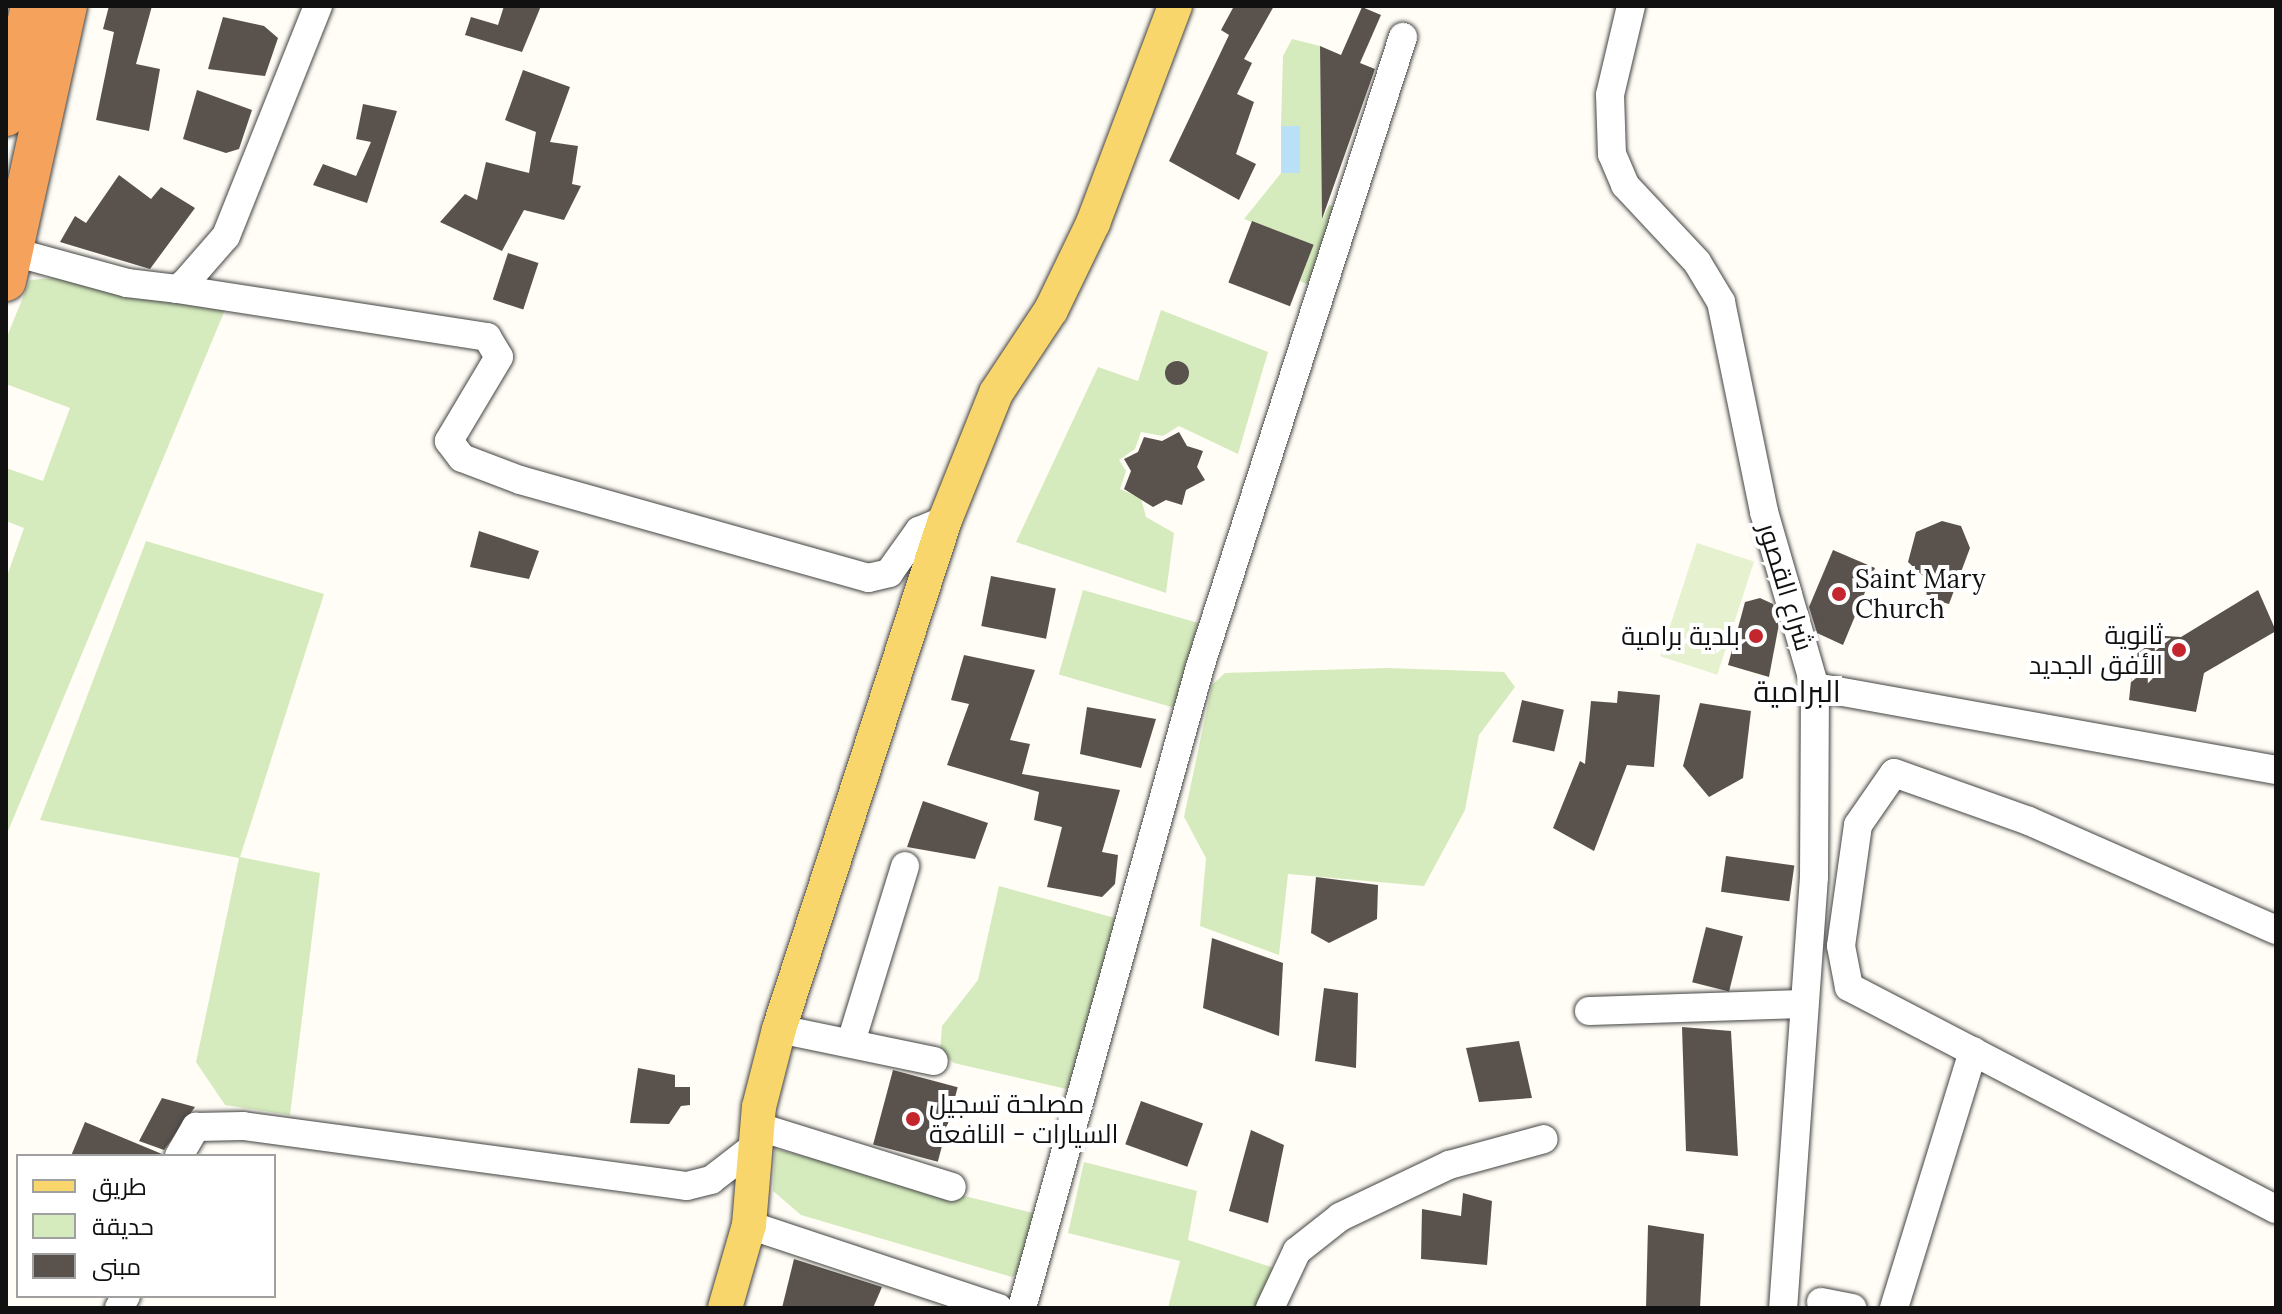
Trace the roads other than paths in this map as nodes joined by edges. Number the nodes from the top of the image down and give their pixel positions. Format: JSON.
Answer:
{"nodes":[{"id":1,"x":67,"y":6,"type":"edge"},
{"id":2,"x":318,"y":6,"type":"edge"},
{"id":3,"x":1175,"y":6,"type":"edge"},
{"id":4,"x":1631,"y":6,"type":"edge"},
{"id":5,"x":20,"y":29,"type":"edge"},
{"id":6,"x":1403,"y":37,"type":"dead end"},
{"id":7,"x":6,"y":116,"type":"edge"},
{"id":8,"x":10,"y":266,"type":"edge"},
{"id":9,"x":177,"y":289,"type":"junction"},
{"id":10,"x":945,"y":520,"type":"junction"},
{"id":11,"x":1815,"y":687,"type":"junction"},
{"id":12,"x":2276,"y":770,"type":"edge"},
{"id":13,"x":905,"y":866,"type":"dead end"},
{"id":14,"x":2276,"y":930,"type":"edge"},
{"id":15,"x":1803,"y":1004,"type":"junction"},
{"id":16,"x":1589,"y":1011,"type":"dead end"},
{"id":17,"x":779,"y":1029,"type":"junction"},
{"id":18,"x":851,"y":1042,"type":"junction"},
{"id":19,"x":1973,"y":1051,"type":"junction"},
{"id":20,"x":934,"y":1061,"type":"dead end"},
{"id":21,"x":755,"y":1136,"type":"junction"},
{"id":22,"x":1544,"y":1139,"type":"dead end"},
{"id":23,"x":180,"y":1154,"type":"edge"},
{"id":24,"x":952,"y":1187,"type":"dead end"},
{"id":25,"x":2276,"y":1209,"type":"edge"},
{"id":26,"x":749,"y":1225,"type":"junction"},
{"id":27,"x":1821,"y":1302,"type":"dead end"},
{"id":28,"x":725,"y":1308,"type":"edge"},
{"id":29,"x":999,"y":1308,"type":"edge"},
{"id":30,"x":1022,"y":1308,"type":"edge"},
{"id":31,"x":1270,"y":1308,"type":"edge"},
{"id":32,"x":1783,"y":1308,"type":"edge"},
{"id":33,"x":1852,"y":1308,"type":"edge"},
{"id":34,"x":1894,"y":1308,"type":"edge"}],
"edges":[{"from":1,"to":8,"type":"highway"},
{"from":2,"to":9,"type":"street"},
{"from":3,"to":10,"type":"main road"},
{"from":4,"to":11,"type":"street","name":"شراع القصور"},
{"from":5,"to":7,"type":"highway"},
{"from":6,"to":30,"type":"street"},
{"from":8,"to":9,"type":"street"},
{"from":9,"to":10,"type":"street"},
{"from":10,"to":17,"type":"main road"},
{"from":11,"to":12,"type":"street"},
{"from":11,"to":15,"type":"street","name":"شراع القصور"},
{"from":13,"to":18,"type":"street"},
{"from":14,"to":19,"type":"street"},
{"from":15,"to":16,"type":"street"},
{"from":15,"to":32,"type":"street","name":"شراع القصور"},
{"from":17,"to":18,"type":"street"},
{"from":17,"to":21,"type":"main road"},
{"from":18,"to":20,"type":"street"},
{"from":19,"to":25,"type":"street"},
{"from":19,"to":34,"type":"street"},
{"from":21,"to":23,"type":"street"},
{"from":21,"to":24,"type":"street"},
{"from":21,"to":26,"type":"main road"},
{"from":22,"to":31,"type":"street"},
{"from":26,"to":28,"type":"main road"},
{"from":26,"to":29,"type":"street"},
{"from":27,"to":33,"type":"street"}]}
